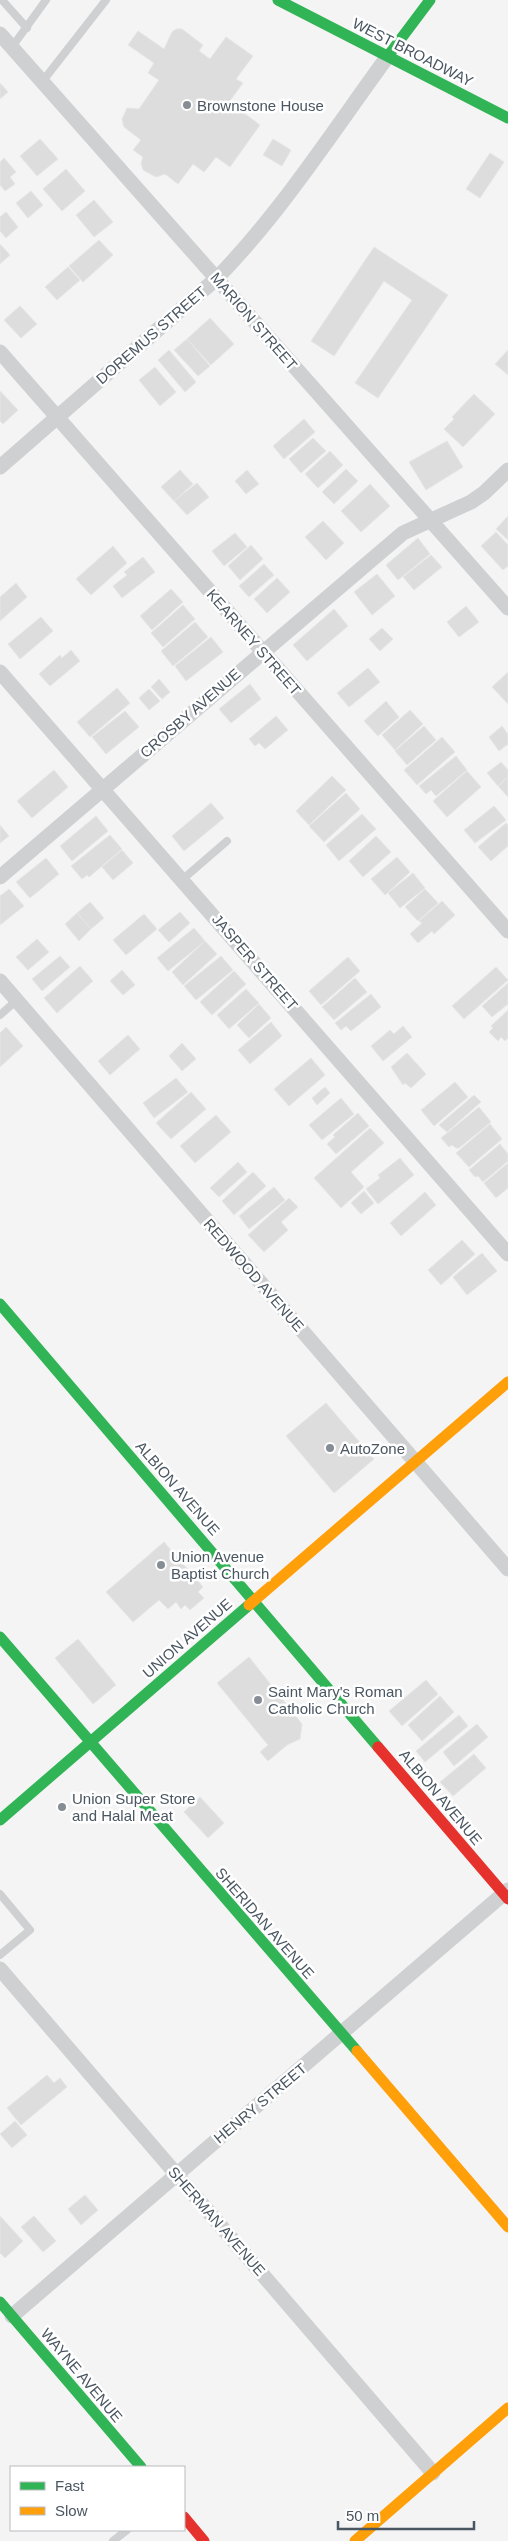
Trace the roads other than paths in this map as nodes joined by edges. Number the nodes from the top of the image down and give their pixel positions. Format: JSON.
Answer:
{"nodes":[{"id":1,"x":2,"y":0,"type":"edge"},
{"id":2,"x":46,"y":0,"type":"edge"},
{"id":3,"x":106,"y":0,"type":"edge"},
{"id":4,"x":278,"y":0,"type":"edge"},
{"id":5,"x":430,"y":0,"type":"edge"},
{"id":6,"x":27,"y":28,"type":"junction"},
{"id":7,"x":0,"y":34,"type":"edge"},
{"id":8,"x":12,"y":47,"type":"junction"},
{"id":9,"x":388,"y":56,"type":"junction"},
{"id":10,"x":42,"y":82,"type":"junction"},
{"id":11,"x":508,"y":118,"type":"edge"},
{"id":12,"x":217,"y":278,"type":"junction"},
{"id":13,"x":0,"y":352,"type":"edge"},
{"id":14,"x":58,"y":418,"type":"junction"},
{"id":15,"x":0,"y":467,"type":"edge"},
{"id":16,"x":508,"y":470,"type":"edge"},
{"id":17,"x":431,"y":518,"type":"junction"},
{"id":18,"x":508,"y":608,"type":"edge"},
{"id":19,"x":262,"y":651,"type":"junction"},
{"id":20,"x":0,"y":672,"type":"edge"},
{"id":21,"x":103,"y":788,"type":"junction"},
{"id":22,"x":227,"y":841,"type":"dead end"},
{"id":23,"x":0,"y":876,"type":"edge"},
{"id":24,"x":183,"y":879,"type":"junction"},
{"id":25,"x":508,"y":931,"type":"edge"},
{"id":26,"x":0,"y":981,"type":"edge"},
{"id":27,"x":17,"y":1000,"type":"junction"},
{"id":28,"x":0,"y":1015,"type":"edge"},
{"id":29,"x":508,"y":1254,"type":"edge"},
{"id":30,"x":0,"y":1304,"type":"edge"},
{"id":31,"x":508,"y":1382,"type":"edge"},
{"id":32,"x":415,"y":1462,"type":"junction"},
{"id":33,"x":508,"y":1568,"type":"edge"},
{"id":34,"x":254,"y":1600,"type":"junction"},
{"id":35,"x":0,"y":1637,"type":"edge"},
{"id":36,"x":90,"y":1742,"type":"junction"},
{"id":37,"x":0,"y":1820,"type":"edge"},
{"id":38,"x":0,"y":1894,"type":"edge"},
{"id":39,"x":506,"y":1895,"type":"edge"},
{"id":40,"x":0,"y":1955,"type":"edge"},
{"id":41,"x":0,"y":1969,"type":"edge"},
{"id":42,"x":341,"y":2035,"type":"junction"},
{"id":43,"x":176,"y":2174,"type":"junction"},
{"id":44,"x":508,"y":2227,"type":"edge"},
{"id":45,"x":0,"y":2302,"type":"edge"},
{"id":46,"x":12,"y":2316,"type":"junction"},
{"id":47,"x":508,"y":2408,"type":"edge"},
{"id":48,"x":140,"y":2466,"type":"edge"},
{"id":49,"x":434,"y":2473,"type":"junction"},
{"id":50,"x":185,"y":2518,"type":"edge"},
{"id":51,"x":126,"y":2531,"type":"edge"},
{"id":52,"x":113,"y":2541,"type":"edge"},
{"id":53,"x":204,"y":2541,"type":"edge"},
{"id":54,"x":355,"y":2541,"type":"edge"}],
"edges":[{"from":1,"to":6,"type":"lane"},
{"from":2,"to":6,"type":"lane"},
{"from":3,"to":10,"type":"lane"},
{"from":4,"to":9,"type":"street","name":"WEST BROADWAY"},
{"from":5,"to":9,"type":"street"},
{"from":6,"to":8,"type":"lane"},
{"from":7,"to":8,"type":"street","name":"MARION STREET"},
{"from":8,"to":10,"type":"street","name":"MARION STREET"},
{"from":9,"to":11,"type":"street","name":"WEST BROADWAY"},
{"from":9,"to":12,"type":"street","name":"DOREMUS STREET"},
{"from":10,"to":12,"type":"street","name":"MARION STREET"},
{"from":12,"to":14,"type":"street","name":"DOREMUS STREET"},
{"from":12,"to":17,"type":"street","name":"MARION STREET"},
{"from":13,"to":14,"type":"street","name":"KEARNEY STREET"},
{"from":14,"to":15,"type":"street","name":"DOREMUS STREET"},
{"from":14,"to":19,"type":"street","name":"KEARNEY STREET"},
{"from":16,"to":17,"type":"street","name":"CROSBY AVENUE"},
{"from":17,"to":18,"type":"street","name":"MARION STREET"},
{"from":17,"to":19,"type":"street","name":"CROSBY AVENUE"},
{"from":19,"to":21,"type":"street","name":"CROSBY AVENUE"},
{"from":19,"to":25,"type":"street","name":"KEARNEY STREET"},
{"from":20,"to":21,"type":"street","name":"JASPER STREET"},
{"from":21,"to":23,"type":"street","name":"CROSBY AVENUE"},
{"from":21,"to":24,"type":"street","name":"JASPER STREET"},
{"from":22,"to":24,"type":"lane"},
{"from":24,"to":29,"type":"street","name":"JASPER STREET"},
{"from":26,"to":27,"type":"street","name":"REDWOOD AVENUE"},
{"from":27,"to":28,"type":"lane"},
{"from":27,"to":32,"type":"street","name":"REDWOOD AVENUE"},
{"from":30,"to":34,"type":"street","name":"ALBION AVENUE"},
{"from":31,"to":32,"type":"street","name":"UNION AVENUE"},
{"from":32,"to":33,"type":"street","name":"REDWOOD AVENUE"},
{"from":32,"to":34,"type":"street","name":"UNION AVENUE"},
{"from":34,"to":36,"type":"street","name":"UNION AVENUE"},
{"from":34,"to":39,"type":"street","name":"ALBION AVENUE"},
{"from":35,"to":36,"type":"street","name":"SHERIDAN AVENUE"},
{"from":36,"to":37,"type":"street","name":"UNION AVENUE"},
{"from":36,"to":42,"type":"street","name":"SHERIDAN AVENUE"},
{"from":38,"to":40,"type":"lane"},
{"from":39,"to":42,"type":"street","name":"HENRY STREET"},
{"from":41,"to":43,"type":"street","name":"SHERMAN AVENUE"},
{"from":42,"to":43,"type":"street","name":"HENRY STREET"},
{"from":42,"to":44,"type":"street","name":"SHERIDAN AVENUE"},
{"from":43,"to":46,"type":"street","name":"HENRY STREET"},
{"from":43,"to":49,"type":"street","name":"SHERMAN AVENUE"},
{"from":45,"to":46,"type":"street","name":"WAYNE AVENUE"},
{"from":46,"to":48,"type":"street","name":"WAYNE AVENUE"},
{"from":47,"to":49,"type":"street"},
{"from":49,"to":54,"type":"street"},
{"from":50,"to":53,"type":"street"},
{"from":51,"to":52,"type":"lane"}]}
